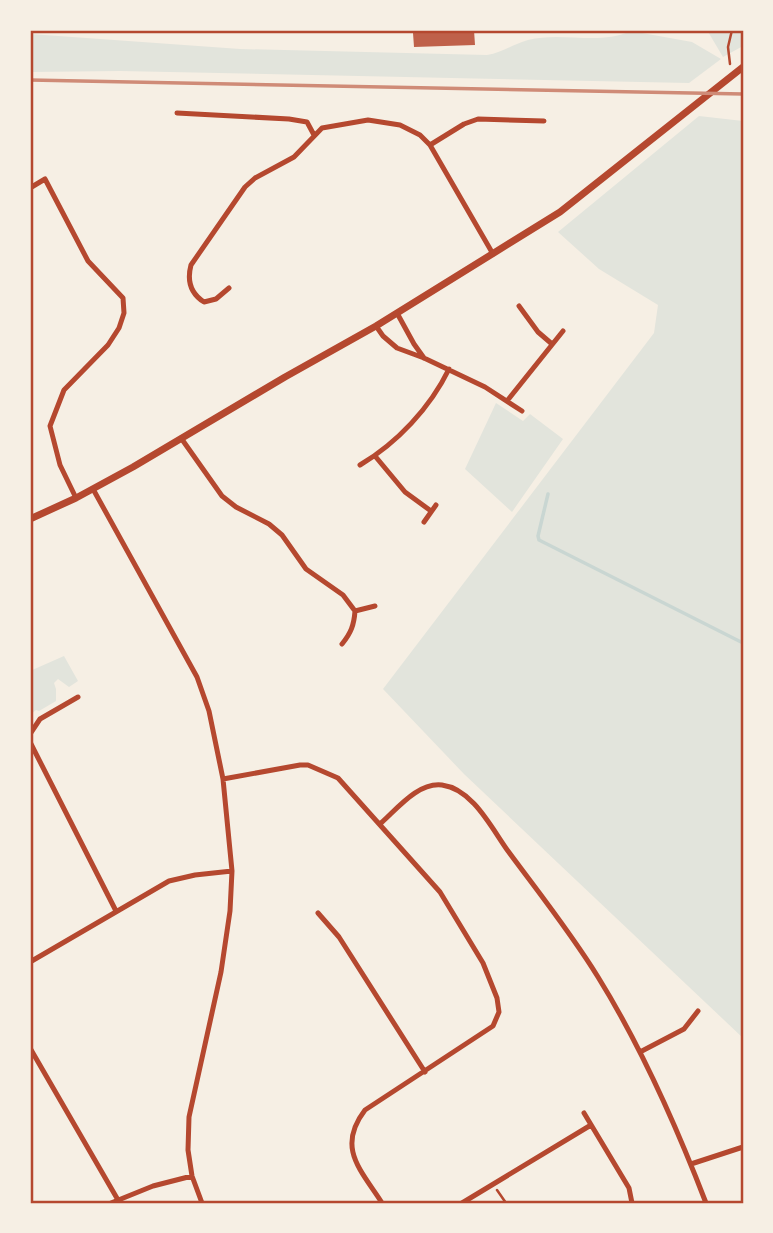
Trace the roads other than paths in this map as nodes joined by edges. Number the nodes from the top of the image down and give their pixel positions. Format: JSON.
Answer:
{"nodes":[{"id":1,"x":743,"y":66,"type":"edge"},
{"id":2,"x":177,"y":113,"type":"dead end"},
{"id":3,"x":544,"y":121,"type":"dead end"},
{"id":4,"x":314,"y":135,"type":"junction"},
{"id":5,"x":430,"y":145,"type":"junction"},
{"id":6,"x":30,"y":188,"type":"edge"},
{"id":7,"x":493,"y":254,"type":"junction"},
{"id":8,"x":229,"y":288,"type":"dead end"},
{"id":9,"x":519,"y":306,"type":"dead end"},
{"id":10,"x":397,"y":313,"type":"junction"},
{"id":11,"x":376,"y":326,"type":"junction"},
{"id":12,"x":562,"y":331,"type":"dead end"},
{"id":13,"x":552,"y":344,"type":"junction"},
{"id":14,"x":424,"y":358,"type":"junction"},
{"id":15,"x":449,"y":369,"type":"junction"},
{"id":16,"x":507,"y":401,"type":"junction"},
{"id":17,"x":522,"y":411,"type":"dead end"},
{"id":18,"x":181,"y":438,"type":"junction"},
{"id":19,"x":375,"y":456,"type":"junction"},
{"id":20,"x":360,"y":465,"type":"dead end"},
{"id":21,"x":93,"y":489,"type":"junction"},
{"id":22,"x":76,"y":498,"type":"junction"},
{"id":23,"x":436,"y":505,"type":"dead end"},
{"id":24,"x":431,"y":511,"type":"junction"},
{"id":25,"x":30,"y":519,"type":"edge"},
{"id":26,"x":424,"y":522,"type":"dead end"},
{"id":27,"x":376,"y":606,"type":"dead end"},
{"id":28,"x":355,"y":611,"type":"junction"},
{"id":29,"x":342,"y":645,"type":"dead end"},
{"id":30,"x":78,"y":697,"type":"dead end"},
{"id":31,"x":30,"y":734,"type":"edge"},
{"id":32,"x":30,"y":742,"type":"edge"},
{"id":33,"x":223,"y":779,"type":"junction"},
{"id":34,"x":380,"y":823,"type":"junction"},
{"id":35,"x":232,"y":871,"type":"junction"},
{"id":36,"x":116,"y":911,"type":"junction"},
{"id":37,"x":318,"y":913,"type":"dead end"},
{"id":38,"x":30,"y":962,"type":"edge"},
{"id":39,"x":698,"y":1011,"type":"dead end"},
{"id":40,"x":30,"y":1048,"type":"edge"},
{"id":41,"x":640,"y":1052,"type":"junction"},
{"id":42,"x":33,"y":1059,"type":"edge"},
{"id":43,"x":425,"y":1072,"type":"junction"},
{"id":44,"x":584,"y":1113,"type":"dead end"},
{"id":45,"x":591,"y":1125,"type":"junction"},
{"id":46,"x":743,"y":1147,"type":"edge"},
{"id":47,"x":691,"y":1164,"type":"junction"},
{"id":48,"x":192,"y":1176,"type":"junction"},
{"id":49,"x":118,"y":1200,"type":"junction"},
{"id":50,"x":111,"y":1203,"type":"edge"},
{"id":51,"x":202,"y":1203,"type":"edge"},
{"id":52,"x":382,"y":1203,"type":"edge"},
{"id":53,"x":462,"y":1203,"type":"edge"},
{"id":54,"x":632,"y":1203,"type":"edge"},
{"id":55,"x":706,"y":1203,"type":"edge"}],
"edges":[{"from":1,"to":7,"type":"street"},
{"from":2,"to":4,"type":"street"},
{"from":3,"to":5,"type":"street"},
{"from":4,"to":5,"type":"street"},
{"from":4,"to":8,"type":"street"},
{"from":5,"to":7,"type":"street"},
{"from":6,"to":22,"type":"street"},
{"from":7,"to":10,"type":"street"},
{"from":9,"to":13,"type":"street"},
{"from":10,"to":11,"type":"street"},
{"from":10,"to":14,"type":"street"},
{"from":11,"to":14,"type":"street"},
{"from":11,"to":18,"type":"street"},
{"from":12,"to":13,"type":"street"},
{"from":13,"to":16,"type":"street"},
{"from":14,"to":15,"type":"street"},
{"from":15,"to":16,"type":"street"},
{"from":15,"to":19,"type":"street"},
{"from":16,"to":17,"type":"street"},
{"from":18,"to":21,"type":"street"},
{"from":18,"to":28,"type":"street"},
{"from":19,"to":20,"type":"street"},
{"from":19,"to":24,"type":"street"},
{"from":21,"to":22,"type":"street"},
{"from":21,"to":33,"type":"street"},
{"from":22,"to":25,"type":"street"},
{"from":23,"to":24,"type":"street"},
{"from":24,"to":26,"type":"street"},
{"from":27,"to":28,"type":"street"},
{"from":28,"to":29,"type":"street"},
{"from":30,"to":31,"type":"street"},
{"from":32,"to":36,"type":"street"},
{"from":33,"to":34,"type":"street"},
{"from":33,"to":35,"type":"street"},
{"from":34,"to":41,"type":"street"},
{"from":34,"to":43,"type":"street"},
{"from":35,"to":36,"type":"street"},
{"from":35,"to":48,"type":"street"},
{"from":36,"to":38,"type":"street"},
{"from":37,"to":43,"type":"street"},
{"from":39,"to":41,"type":"street"},
{"from":40,"to":42,"type":"street"},
{"from":41,"to":47,"type":"street"},
{"from":42,"to":49,"type":"street"},
{"from":43,"to":52,"type":"street"},
{"from":44,"to":45,"type":"street"},
{"from":45,"to":53,"type":"street"},
{"from":45,"to":54,"type":"street"},
{"from":46,"to":47,"type":"street"},
{"from":47,"to":55,"type":"street"},
{"from":48,"to":49,"type":"street"},
{"from":48,"to":51,"type":"street"},
{"from":49,"to":50,"type":"street"}]}
